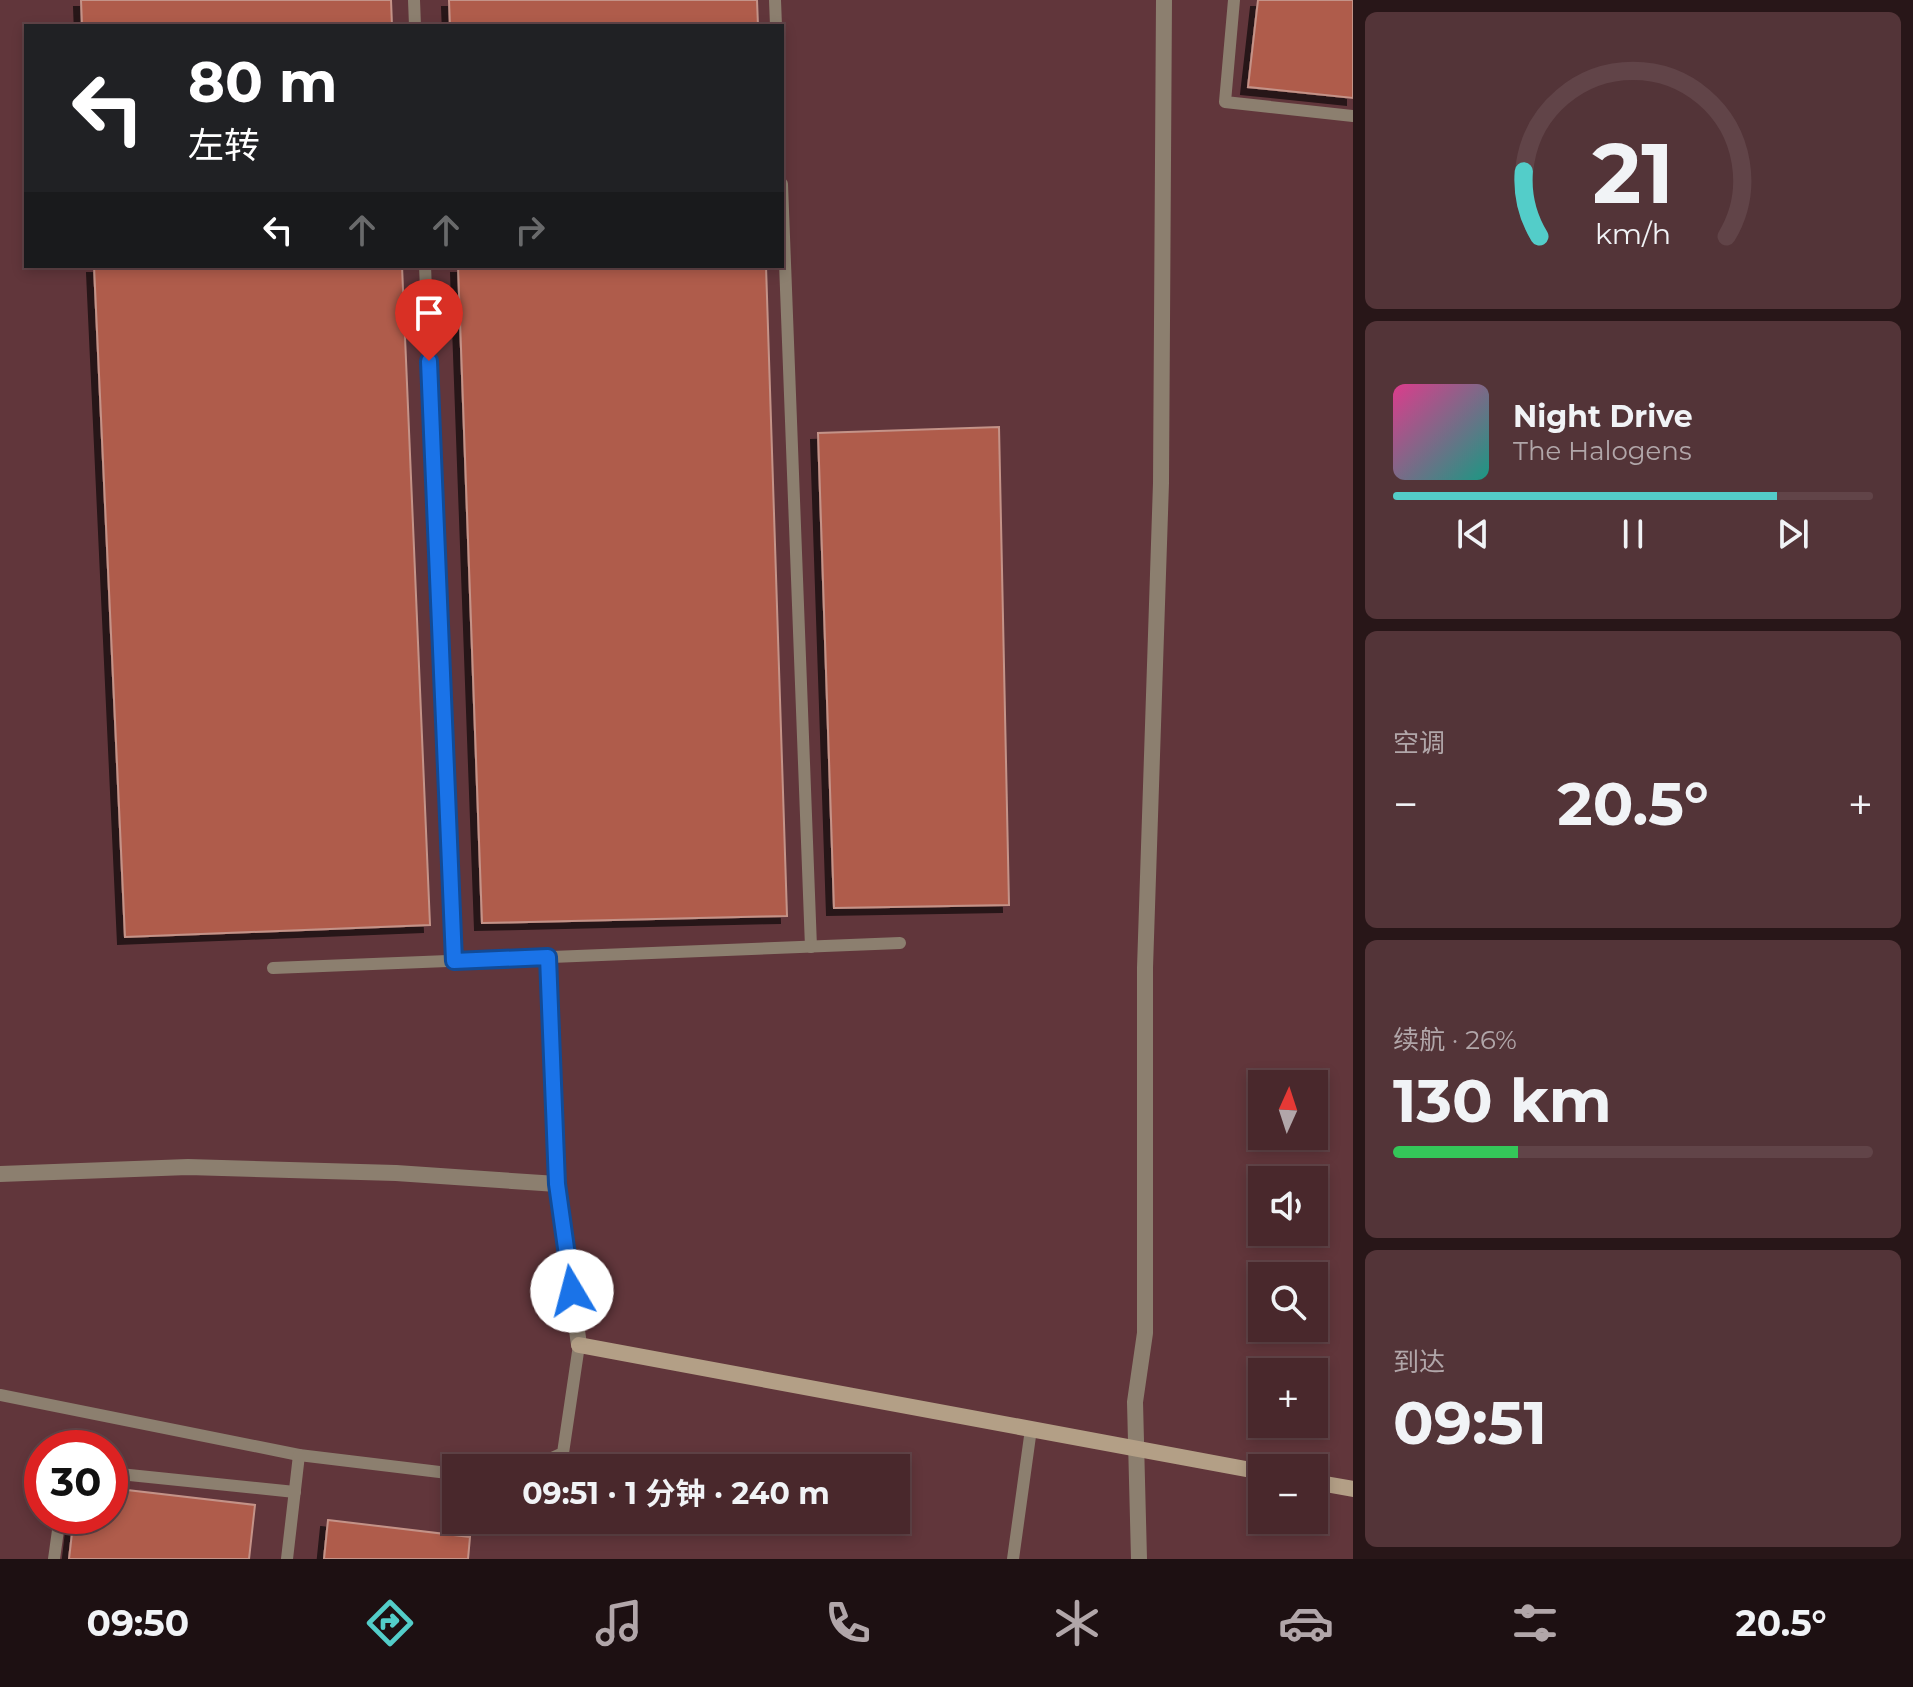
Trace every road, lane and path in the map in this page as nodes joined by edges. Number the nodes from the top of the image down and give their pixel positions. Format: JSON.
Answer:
{"nodes":[{"id":1,"x":414,"y":0,"type":"edge"},
{"id":2,"x":775,"y":0,"type":"edge"},
{"id":3,"x":1164,"y":0,"type":"edge"},
{"id":4,"x":1234,"y":0,"type":"edge"},
{"id":5,"x":415,"y":24,"type":"edge"},
{"id":6,"x":776,"y":24,"type":"edge"},
{"id":7,"x":1353,"y":116,"type":"edge"},
{"id":8,"x":784,"y":237,"type":"edge"},
{"id":9,"x":425,"y":268,"type":"edge"},
{"id":10,"x":900,"y":943,"type":"dead end"},
{"id":11,"x":811,"y":947,"type":"junction"},
{"id":12,"x":548,"y":957,"type":"junction"},
{"id":13,"x":454,"y":961,"type":"junction"},
{"id":14,"x":273,"y":968,"type":"dead end"},
{"id":15,"x":0,"y":1174,"type":"edge"},
{"id":16,"x":557,"y":1184,"type":"junction"},
{"id":17,"x":579,"y":1345,"type":"junction"},
{"id":18,"x":0,"y":1395,"type":"edge"},
{"id":19,"x":1031,"y":1429,"type":"junction"},
{"id":20,"x":1139,"y":1449,"type":"junction"},
{"id":21,"x":561,"y":1454,"type":"edge"},
{"id":22,"x":299,"y":1455,"type":"junction"},
{"id":23,"x":1248,"y":1469,"type":"edge"},
{"id":24,"x":442,"y":1472,"type":"edge"},
{"id":25,"x":128,"y":1475,"type":"edge"},
{"id":26,"x":1328,"y":1485,"type":"edge"},
{"id":27,"x":1353,"y":1489,"type":"edge"},
{"id":28,"x":295,"y":1492,"type":"junction"},
{"id":29,"x":57,"y":1534,"type":"edge"},
{"id":30,"x":54,"y":1559,"type":"edge"},
{"id":31,"x":287,"y":1559,"type":"edge"},
{"id":32,"x":1013,"y":1559,"type":"edge"},
{"id":33,"x":1139,"y":1559,"type":"edge"}],
"edges":[{"from":1,"to":5,"type":"lane"},
{"from":2,"to":6,"type":"lane"},
{"from":3,"to":20,"type":"street"},
{"from":4,"to":7,"type":"lane"},
{"from":8,"to":11,"type":"lane"},
{"from":9,"to":13,"type":"lane"},
{"from":10,"to":11,"type":"lane"},
{"from":11,"to":12,"type":"lane"},
{"from":12,"to":13,"type":"lane"},
{"from":12,"to":16,"type":"lane"},
{"from":13,"to":14,"type":"lane"},
{"from":15,"to":16,"type":"street"},
{"from":16,"to":17,"type":"street"},
{"from":17,"to":19,"type":"main road"},
{"from":17,"to":21,"type":"lane"},
{"from":18,"to":22,"type":"lane"},
{"from":19,"to":20,"type":"main road"},
{"from":19,"to":32,"type":"lane"},
{"from":20,"to":23,"type":"main road"},
{"from":20,"to":33,"type":"street"},
{"from":22,"to":24,"type":"lane"},
{"from":22,"to":28,"type":"lane"},
{"from":25,"to":28,"type":"lane"},
{"from":26,"to":27,"type":"main road"},
{"from":28,"to":31,"type":"lane"},
{"from":29,"to":30,"type":"lane"}]}
